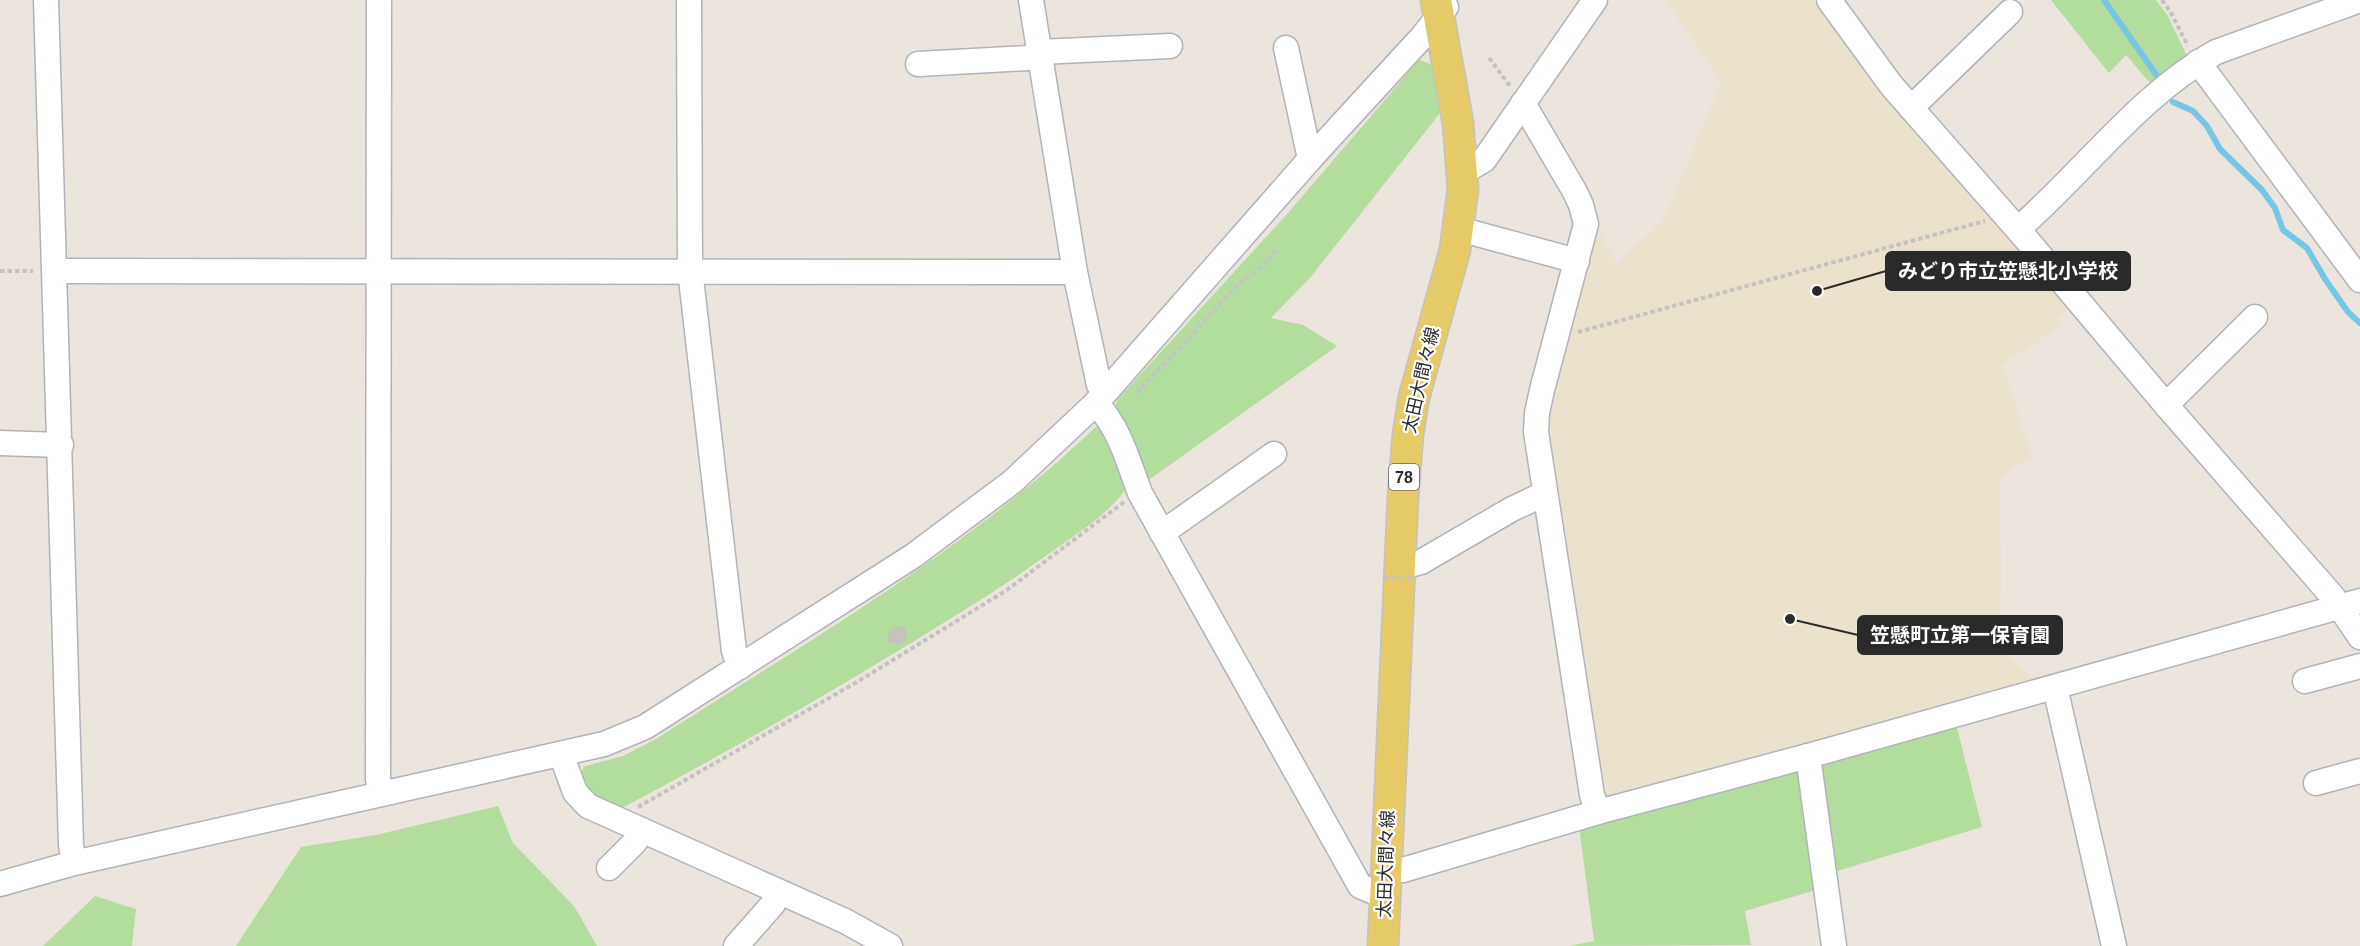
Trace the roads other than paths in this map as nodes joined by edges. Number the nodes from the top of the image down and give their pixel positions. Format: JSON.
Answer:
{"nodes":[{"id":1,"x":46,"y":0,"type":"edge"},
{"id":2,"x":379,"y":0,"type":"edge"},
{"id":3,"x":689,"y":0,"type":"edge"},
{"id":4,"x":1031,"y":0,"type":"edge"},
{"id":5,"x":1594,"y":0,"type":"edge"},
{"id":6,"x":2360,"y":0,"type":"edge"},
{"id":7,"x":1838,"y":4,"type":"edge"},
{"id":8,"x":1442,"y":5,"type":"edge"},
{"id":9,"x":2010,"y":12,"type":"dead end"},
{"id":10,"x":1170,"y":46,"type":"dead end"},
{"id":11,"x":1286,"y":48,"type":"dead end"},
{"id":12,"x":1039,"y":51,"type":"junction"},
{"id":13,"x":2198,"y":62,"type":"junction"},
{"id":14,"x":918,"y":64,"type":"dead end"},
{"id":15,"x":1524,"y":104,"type":"junction"},
{"id":16,"x":1911,"y":108,"type":"junction"},
{"id":17,"x":1310,"y":159,"type":"junction"},
{"id":18,"x":1463,"y":172,"type":"junction"},
{"id":19,"x":1459,"y":229,"type":"junction"},
{"id":20,"x":2018,"y":229,"type":"junction"},
{"id":21,"x":1577,"y":261,"type":"junction"},
{"id":22,"x":378,"y":270,"type":"junction"},
{"id":23,"x":690,"y":270,"type":"junction"},
{"id":24,"x":55,"y":271,"type":"junction"},
{"id":25,"x":1075,"y":272,"type":"junction"},
{"id":26,"x":2360,"y":280,"type":"edge"},
{"id":27,"x":2255,"y":317,"type":"dead end"},
{"id":28,"x":1100,"y":397,"type":"junction"},
{"id":29,"x":2166,"y":405,"type":"junction"},
{"id":30,"x":0,"y":442,"type":"edge"},
{"id":31,"x":61,"y":445,"type":"junction"},
{"id":32,"x":1274,"y":454,"type":"dead end"},
{"id":33,"x":1544,"y":494,"type":"junction"},
{"id":34,"x":1162,"y":533,"type":"junction"},
{"id":35,"x":1400,"y":573,"type":"junction"},
{"id":36,"x":2350,"y":604,"type":"edge"},
{"id":37,"x":2360,"y":637,"type":"edge"},
{"id":38,"x":2360,"y":666,"type":"edge"},
{"id":39,"x":740,"y":667,"type":"junction"},
{"id":40,"x":2305,"y":681,"type":"dead end"},
{"id":41,"x":2055,"y":687,"type":"junction"},
{"id":42,"x":561,"y":754,"type":"junction"},
{"id":43,"x":1808,"y":756,"type":"junction"},
{"id":44,"x":2360,"y":771,"type":"edge"},
{"id":45,"x":2316,"y":783,"type":"dead end"},
{"id":46,"x":381,"y":793,"type":"junction"},
{"id":47,"x":1598,"y":812,"type":"junction"},
{"id":48,"x":633,"y":827,"type":"junction"},
{"id":49,"x":74,"y":863,"type":"junction"},
{"id":50,"x":609,"y":868,"type":"dead end"},
{"id":51,"x":1385,"y":881,"type":"junction"},
{"id":52,"x":0,"y":884,"type":"edge"},
{"id":53,"x":779,"y":892,"type":"junction"},
{"id":54,"x":736,"y":946,"type":"edge"},
{"id":55,"x":890,"y":946,"type":"edge"},
{"id":56,"x":1383,"y":946,"type":"edge"},
{"id":57,"x":1834,"y":946,"type":"edge"},
{"id":58,"x":2114,"y":946,"type":"edge"}],
"edges":[{"from":1,"to":24,"type":"street"},
{"from":2,"to":22,"type":"street"},
{"from":3,"to":23,"type":"street"},
{"from":4,"to":12,"type":"street"},
{"from":5,"to":15,"type":"street"},
{"from":6,"to":13,"type":"street"},
{"from":7,"to":16,"type":"street"},
{"from":8,"to":17,"type":"street"},
{"from":8,"to":18,"type":"main road","name":"太田大間々線","number":"78"},
{"from":9,"to":16,"type":"street"},
{"from":10,"to":12,"type":"street"},
{"from":11,"to":17,"type":"street"},
{"from":12,"to":14,"type":"street"},
{"from":12,"to":25,"type":"street"},
{"from":13,"to":20,"type":"street"},
{"from":13,"to":26,"type":"street"},
{"from":15,"to":18,"type":"street"},
{"from":15,"to":21,"type":"street"},
{"from":16,"to":20,"type":"street"},
{"from":17,"to":28,"type":"street"},
{"from":18,"to":19,"type":"main road","name":"太田大間々線","number":"78"},
{"from":19,"to":21,"type":"street"},
{"from":19,"to":35,"type":"main road","name":"太田大間々線","number":"78"},
{"from":20,"to":29,"type":"street"},
{"from":21,"to":33,"type":"street"},
{"from":22,"to":23,"type":"street"},
{"from":22,"to":24,"type":"street"},
{"from":22,"to":46,"type":"street"},
{"from":23,"to":25,"type":"street"},
{"from":23,"to":39,"type":"street"},
{"from":24,"to":31,"type":"street"},
{"from":25,"to":28,"type":"street"},
{"from":27,"to":29,"type":"street"},
{"from":28,"to":34,"type":"street"},
{"from":28,"to":39,"type":"street"},
{"from":29,"to":36,"type":"street"},
{"from":30,"to":31,"type":"street"},
{"from":31,"to":49,"type":"street"},
{"from":32,"to":34,"type":"street"},
{"from":33,"to":35,"type":"street"},
{"from":33,"to":47,"type":"street"},
{"from":34,"to":51,"type":"street"},
{"from":35,"to":51,"type":"main road","name":"太田大間々線","number":"78"},
{"from":36,"to":37,"type":"street"},
{"from":36,"to":41,"type":"street"},
{"from":38,"to":40,"type":"street"},
{"from":39,"to":42,"type":"street"},
{"from":41,"to":43,"type":"street"},
{"from":41,"to":58,"type":"street"},
{"from":42,"to":46,"type":"street"},
{"from":42,"to":48,"type":"street"},
{"from":43,"to":47,"type":"street"},
{"from":43,"to":57,"type":"street"},
{"from":44,"to":45,"type":"street"},
{"from":46,"to":49,"type":"street"},
{"from":47,"to":51,"type":"street"},
{"from":48,"to":50,"type":"street"},
{"from":48,"to":53,"type":"street"},
{"from":49,"to":52,"type":"street"},
{"from":51,"to":56,"type":"main road","name":"太田大間々線","number":"78"},
{"from":53,"to":54,"type":"street"},
{"from":53,"to":55,"type":"street"}]}
